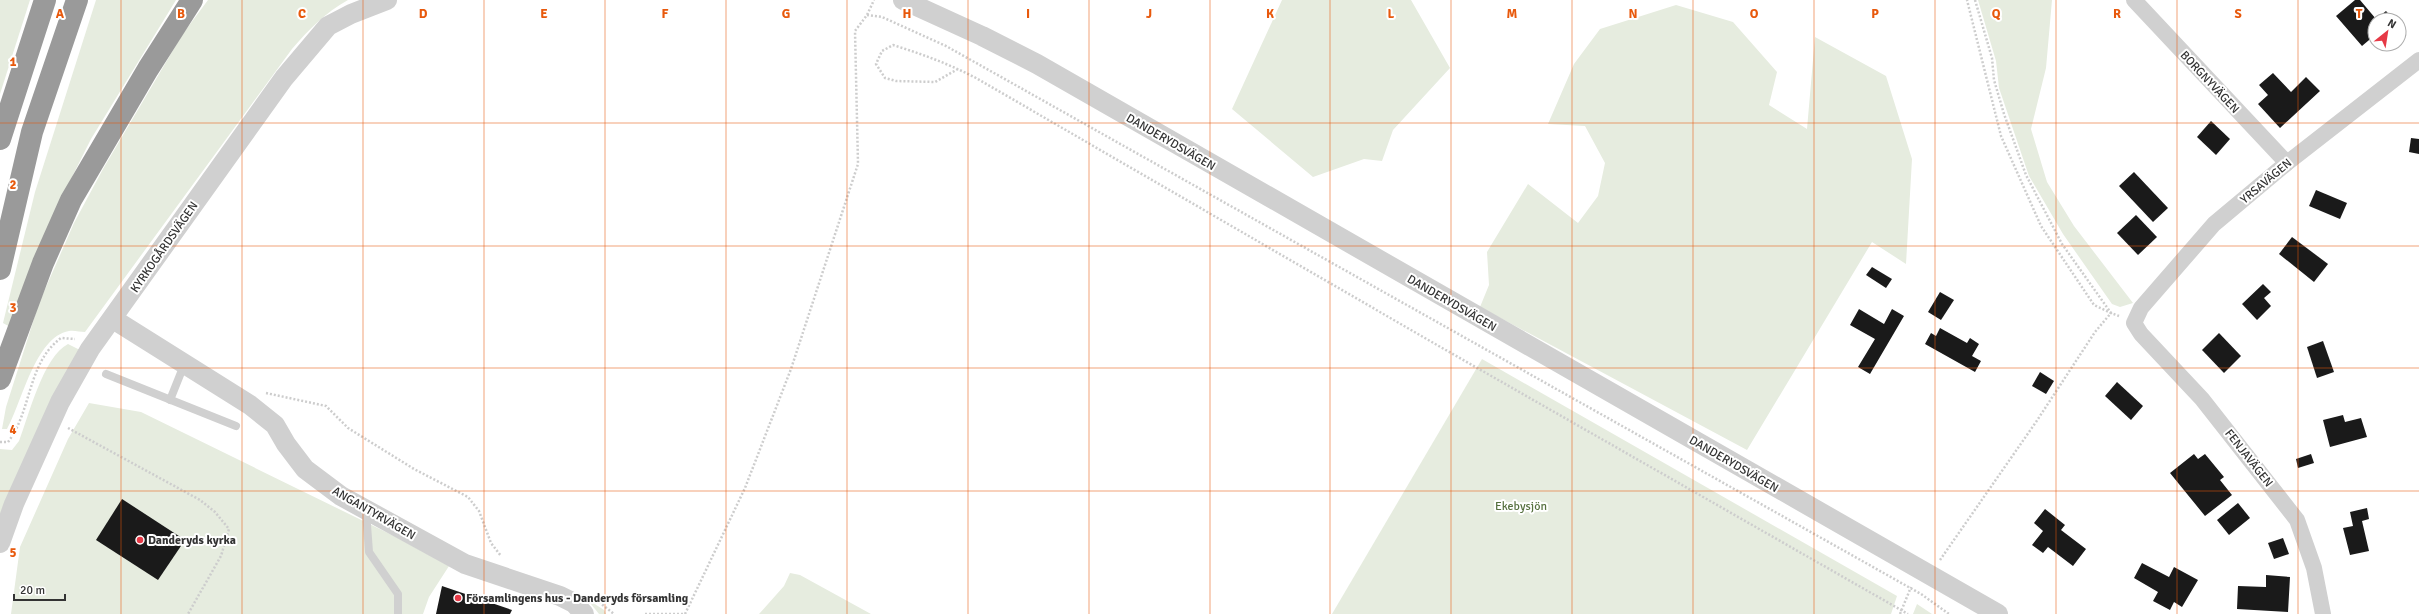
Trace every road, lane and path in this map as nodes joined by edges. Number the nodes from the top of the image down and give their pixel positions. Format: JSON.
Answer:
{"nodes":[{"id":1,"x":45,"y":0,"type":"edge"},
{"id":2,"x":77,"y":0,"type":"edge"},
{"id":3,"x":192,"y":0,"type":"edge"},
{"id":4,"x":387,"y":0,"type":"edge"},
{"id":5,"x":874,"y":0,"type":"edge"},
{"id":6,"x":903,"y":0,"type":"edge"},
{"id":7,"x":1967,"y":0,"type":"edge"},
{"id":8,"x":1975,"y":0,"type":"edge"},
{"id":9,"x":2134,"y":0,"type":"edge"},
{"id":10,"x":867,"y":15,"type":"junction"},
{"id":11,"x":2419,"y":60,"type":"edge"},
{"id":12,"x":958,"y":69,"type":"junction"},
{"id":13,"x":0,"y":138,"type":"edge"},
{"id":14,"x":2287,"y":163,"type":"junction"},
{"id":15,"x":0,"y":269,"type":"edge"},
{"id":16,"x":2111,"y":312,"type":"junction"},
{"id":17,"x":113,"y":319,"type":"junction"},
{"id":18,"x":2134,"y":323,"type":"junction"},
{"id":19,"x":184,"y":365,"type":"junction"},
{"id":20,"x":106,"y":374,"type":"dead end"},
{"id":21,"x":0,"y":379,"type":"edge"},
{"id":22,"x":258,"y":391,"type":"dead end"},
{"id":23,"x":170,"y":400,"type":"junction"},
{"id":24,"x":53,"y":420,"type":"junction"},
{"id":25,"x":236,"y":426,"type":"dead end"},
{"id":26,"x":366,"y":511,"type":"junction"},
{"id":27,"x":0,"y":543,"type":"edge"},
{"id":28,"x":504,"y":562,"type":"dead end"},
{"id":29,"x":1924,"y":580,"type":"junction"},
{"id":30,"x":1910,"y":588,"type":"junction"},
{"id":31,"x":589,"y":607,"type":"edge"},
{"id":32,"x":1901,"y":610,"type":"junction"},
{"id":33,"x":188,"y":614,"type":"edge"},
{"id":34,"x":398,"y":614,"type":"edge"},
{"id":35,"x":614,"y":614,"type":"edge"},
{"id":36,"x":645,"y":614,"type":"edge"},
{"id":37,"x":685,"y":614,"type":"edge"},
{"id":38,"x":1900,"y":614,"type":"edge"},
{"id":39,"x":1908,"y":614,"type":"edge"},
{"id":40,"x":1949,"y":614,"type":"edge"},
{"id":41,"x":1998,"y":614,"type":"edge"},
{"id":42,"x":2323,"y":614,"type":"edge"}],
"edges":[{"from":1,"to":13,"type":"highway"},
{"from":2,"to":15,"type":"highway"},
{"from":3,"to":21,"type":"highway"},
{"from":4,"to":17,"type":"street","name":"KYRKOGÅRDSVÄGEN"},
{"from":5,"to":10,"type":"path"},
{"from":6,"to":29,"type":"street","name":"DANDERYDSVÄGEN"},
{"from":7,"to":16,"type":"path"},
{"from":8,"to":16,"type":"path"},
{"from":9,"to":14,"type":"street","name":"BORGNYVÄGEN"},
{"from":10,"to":30,"type":"path"},
{"from":10,"to":37,"type":"path"},
{"from":11,"to":14,"type":"street","name":"YRSAVÄGEN"},
{"from":12,"to":12,"type":"path"},
{"from":12,"to":32,"type":"path"},
{"from":14,"to":18,"type":"street","name":"YRSAVÄGEN"},
{"from":16,"to":18,"type":"path"},
{"from":16,"to":29,"type":"path"},
{"from":17,"to":19,"type":"street","name":"ANGANTYRVÄGEN"},
{"from":17,"to":24,"type":"street","name":"KYRKOGÅRDSVÄGEN"},
{"from":18,"to":42,"type":"street","name":"FENJAVÄGEN"},
{"from":19,"to":23,"type":"lane"},
{"from":19,"to":26,"type":"street","name":"ANGANTYRVÄGEN"},
{"from":20,"to":23,"type":"lane"},
{"from":22,"to":28,"type":"path"},
{"from":23,"to":25,"type":"lane"},
{"from":24,"to":27,"type":"street","name":"KYRKOGÅRDSVÄGEN"},
{"from":24,"to":33,"type":"path"},
{"from":26,"to":31,"type":"street","name":"ANGANTYRVÄGEN"},
{"from":26,"to":34,"type":"lane"},
{"from":29,"to":30,"type":"path"},
{"from":29,"to":30,"type":"path"},
{"from":29,"to":40,"type":"path"},
{"from":29,"to":41,"type":"street","name":"DANDERYDSVÄGEN"},
{"from":30,"to":32,"type":"path"},
{"from":31,"to":35,"type":"path"},
{"from":32,"to":38,"type":"path"},
{"from":32,"to":39,"type":"path"},
{"from":36,"to":37,"type":"path"}]}
